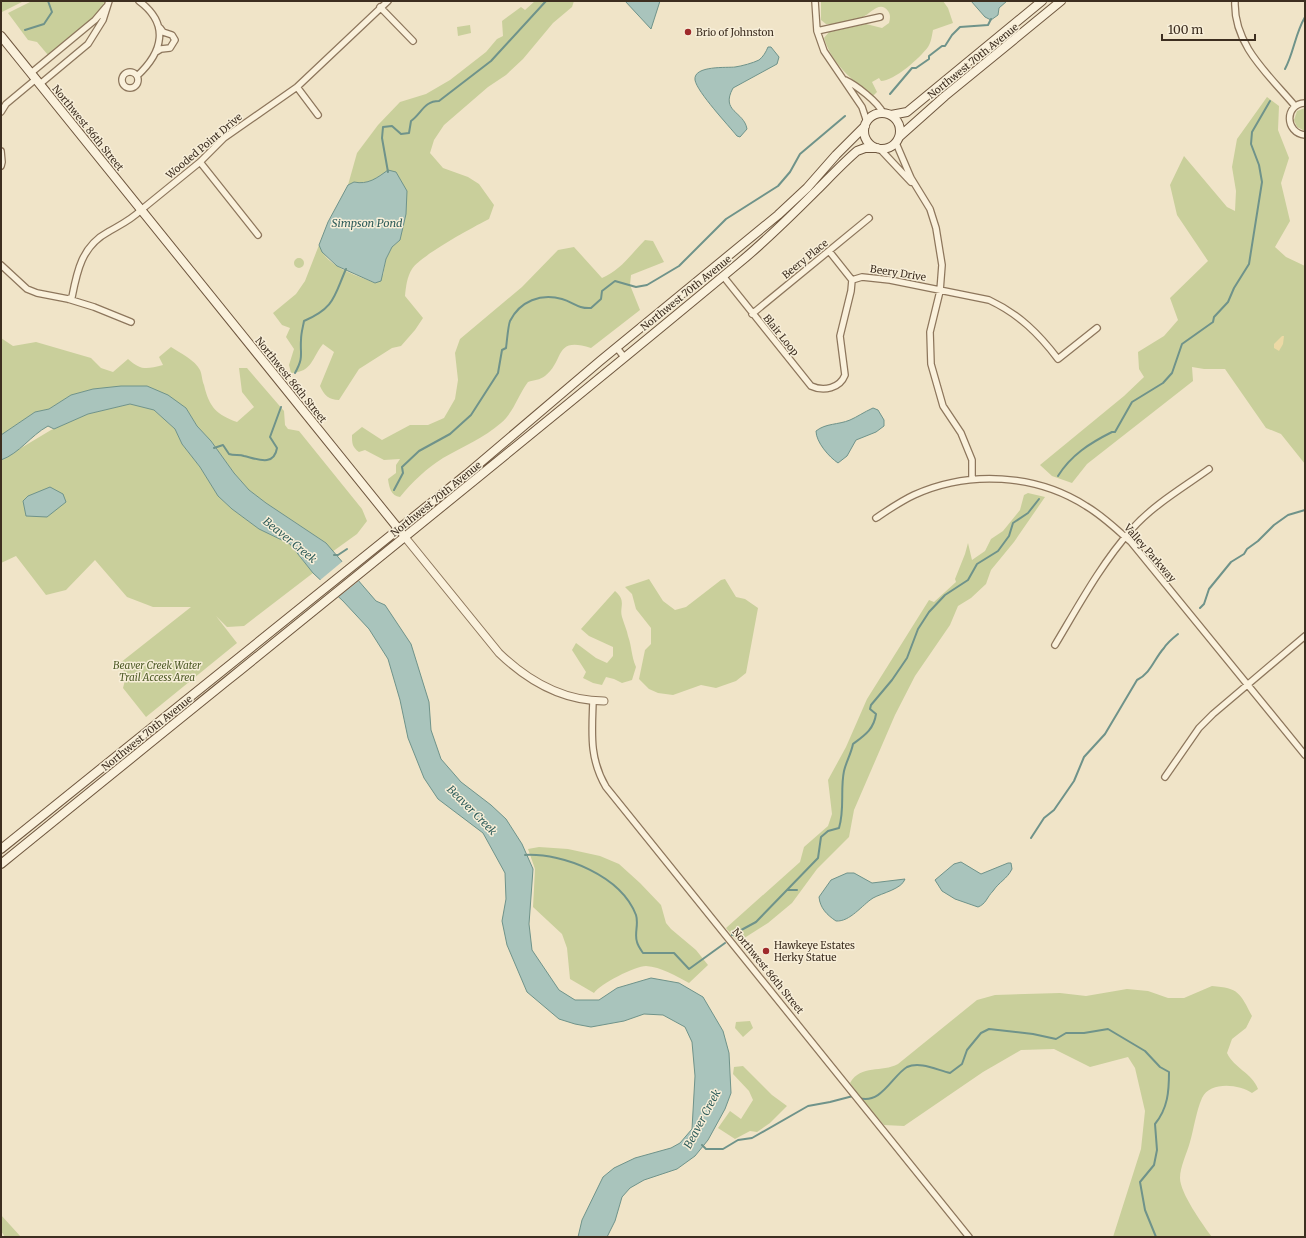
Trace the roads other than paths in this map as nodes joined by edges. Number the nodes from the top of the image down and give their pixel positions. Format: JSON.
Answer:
{"nodes":[{"id":1,"x":139,"y":1,"type":"edge"},
{"id":2,"x":388,"y":1,"type":"edge"},
{"id":3,"x":815,"y":1,"type":"edge"},
{"id":4,"x":1042,"y":1,"type":"edge"},
{"id":5,"x":1061,"y":1,"type":"edge"},
{"id":6,"x":1235,"y":1,"type":"edge"},
{"id":7,"x":108,"y":3,"type":"edge"},
{"id":8,"x":380,"y":7,"type":"junction"},
{"id":9,"x":880,"y":17,"type":"dead end"},
{"id":10,"x":159,"y":27,"type":"junction"},
{"id":11,"x":817,"y":31,"type":"junction"},
{"id":12,"x":1,"y":36,"type":"edge"},
{"id":13,"x":413,"y":41,"type":"dead end"},
{"id":14,"x":156,"y":52,"type":"junction"},
{"id":15,"x":137,"y":76,"type":"dead end"},
{"id":16,"x":36,"y":79,"type":"junction"},
{"id":17,"x":845,"y":80,"type":"junction"},
{"id":18,"x":297,"y":87,"type":"junction"},
{"id":19,"x":1305,"y":103,"type":"edge"},
{"id":20,"x":1295,"y":106,"type":"junction"},
{"id":21,"x":1,"y":112,"type":"edge"},
{"id":22,"x":887,"y":114,"type":"junction"},
{"id":23,"x":318,"y":116,"type":"dead end"},
{"id":24,"x":866,"y":124,"type":"junction"},
{"id":25,"x":1305,"y":135,"type":"edge"},
{"id":26,"x":897,"y":140,"type":"junction"},
{"id":27,"x":878,"y":149,"type":"junction"},
{"id":28,"x":1,"y":151,"type":"edge"},
{"id":29,"x":200,"y":162,"type":"junction"},
{"id":30,"x":1,"y":166,"type":"edge"},
{"id":31,"x":916,"y":188,"type":"junction"},
{"id":32,"x":141,"y":210,"type":"junction"},
{"id":33,"x":869,"y":218,"type":"dead end"},
{"id":34,"x":258,"y":234,"type":"dead end"},
{"id":35,"x":829,"y":251,"type":"junction"},
{"id":36,"x":1,"y":265,"type":"edge"},
{"id":37,"x":723,"y":276,"type":"junction"},
{"id":38,"x":852,"y":280,"type":"junction"},
{"id":39,"x":940,"y":291,"type":"junction"},
{"id":40,"x":68,"y":299,"type":"junction"},
{"id":41,"x":752,"y":314,"type":"junction"},
{"id":42,"x":131,"y":322,"type":"dead end"},
{"id":43,"x":1097,"y":328,"type":"dead end"},
{"id":44,"x":617,"y":348,"type":"junction"},
{"id":45,"x":624,"y":357,"type":"junction"},
{"id":46,"x":1209,"y":469,"type":"dead end"},
{"id":47,"x":972,"y":479,"type":"junction"},
{"id":48,"x":876,"y":518,"type":"dead end"},
{"id":49,"x":398,"y":529,"type":"junction"},
{"id":50,"x":404,"y":536,"type":"junction"},
{"id":51,"x":1126,"y":537,"type":"junction"},
{"id":52,"x":1305,"y":636,"type":"edge"},
{"id":53,"x":1055,"y":645,"type":"dead end"},
{"id":54,"x":1248,"y":685,"type":"junction"},
{"id":55,"x":593,"y":701,"type":"junction"},
{"id":56,"x":604,"y":701,"type":"dead end"},
{"id":57,"x":1305,"y":756,"type":"edge"},
{"id":58,"x":1165,"y":777,"type":"dead end"},
{"id":59,"x":1,"y":849,"type":"edge"},
{"id":60,"x":1,"y":864,"type":"edge"},
{"id":61,"x":969,"y":1237,"type":"edge"}],
"edges":[{"from":1,"to":10,"type":"street"},
{"from":2,"to":8,"type":"street","name":"Wooded Point Drive"},
{"from":3,"to":11,"type":"street"},
{"from":4,"to":22,"type":"main road","name":"Northwest 70th Avenue"},
{"from":5,"to":26,"type":"main road","name":"Northwest 70th Avenue"},
{"from":6,"to":20,"type":"street"},
{"from":7,"to":16,"type":"street"},
{"from":7,"to":16,"type":"street"},
{"from":8,"to":13,"type":"street"},
{"from":8,"to":18,"type":"street","name":"Wooded Point Drive"},
{"from":9,"to":11,"type":"street"},
{"from":10,"to":14,"type":"street"},
{"from":10,"to":14,"type":"street"},
{"from":11,"to":17,"type":"street"},
{"from":12,"to":16,"type":"main road","name":"Northwest 86th Street"},
{"from":14,"to":15,"type":"street"},
{"from":16,"to":21,"type":"street"},
{"from":16,"to":32,"type":"main road","name":"Northwest 86th Street"},
{"from":17,"to":22,"type":"street"},
{"from":17,"to":24,"type":"street"},
{"from":18,"to":23,"type":"street"},
{"from":18,"to":29,"type":"street","name":"Wooded Point Drive"},
{"from":19,"to":20,"type":"street"},
{"from":20,"to":25,"type":"street"},
{"from":22,"to":24,"type":"main road","name":"Northwest 70th Avenue"},
{"from":22,"to":26,"type":"main road"},
{"from":24,"to":27,"type":"main road"},
{"from":24,"to":44,"type":"main road","name":"Northwest 70th Avenue"},
{"from":26,"to":27,"type":"main road","name":"Northwest 70th Avenue"},
{"from":26,"to":31,"type":"street"},
{"from":27,"to":31,"type":"street"},
{"from":27,"to":37,"type":"main road","name":"Northwest 70th Avenue"},
{"from":28,"to":30,"type":"street"},
{"from":29,"to":32,"type":"street","name":"Wooded Point Drive"},
{"from":29,"to":34,"type":"street"},
{"from":31,"to":39,"type":"street"},
{"from":32,"to":40,"type":"street","name":"Wooded Point Drive"},
{"from":32,"to":49,"type":"main road","name":"Northwest 86th Street"},
{"from":33,"to":35,"type":"street","name":"Beery Place"},
{"from":35,"to":38,"type":"street"},
{"from":35,"to":41,"type":"street","name":"Beery Place"},
{"from":36,"to":40,"type":"street"},
{"from":37,"to":41,"type":"street","name":"Blair Loop"},
{"from":37,"to":45,"type":"main road","name":"Northwest 70th Avenue"},
{"from":38,"to":39,"type":"street","name":"Beery Drive"},
{"from":38,"to":41,"type":"street","name":"Blair Loop"},
{"from":39,"to":43,"type":"street","name":"Beery Drive"},
{"from":39,"to":47,"type":"street"},
{"from":40,"to":42,"type":"street"},
{"from":44,"to":45,"type":"street"},
{"from":44,"to":49,"type":"main road","name":"Northwest 70th Avenue"},
{"from":45,"to":50,"type":"main road","name":"Northwest 70th Avenue"},
{"from":46,"to":51,"type":"street"},
{"from":47,"to":48,"type":"street","name":"Valley Parkway"},
{"from":47,"to":51,"type":"street","name":"Valley Parkway"},
{"from":49,"to":50,"type":"main road","name":"Northwest 86th Street"},
{"from":49,"to":59,"type":"main road","name":"Northwest 70th Avenue"},
{"from":50,"to":55,"type":"street","name":"Northwest 86th Street"},
{"from":50,"to":60,"type":"main road","name":"Northwest 70th Avenue"},
{"from":51,"to":53,"type":"street"},
{"from":51,"to":54,"type":"street","name":"Valley Parkway"},
{"from":52,"to":54,"type":"street"},
{"from":54,"to":57,"type":"street","name":"Valley Parkway"},
{"from":54,"to":58,"type":"street"},
{"from":55,"to":56,"type":"street","name":"Northwest 86th Street"},
{"from":55,"to":61,"type":"street","name":"Northwest 86th Street"}]}
